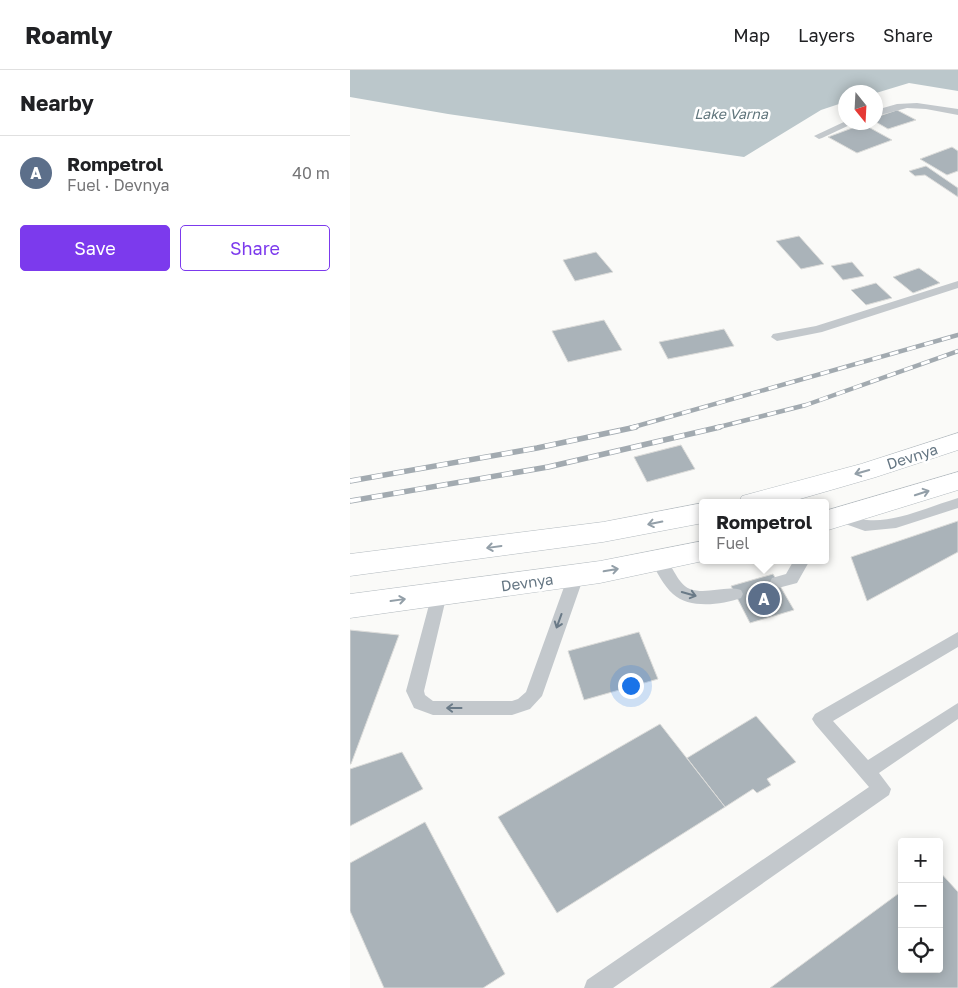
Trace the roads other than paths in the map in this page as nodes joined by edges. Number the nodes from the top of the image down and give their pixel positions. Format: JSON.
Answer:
{"nodes":[{"id":1,"x":883,"y":110,"type":"edge"},
{"id":2,"x":958,"y":112,"type":"edge"},
{"id":3,"x":838,"y":128,"type":"edge"},
{"id":4,"x":819,"y":136,"type":"dead end"},
{"id":5,"x":958,"y":284,"type":"edge"},
{"id":6,"x":777,"y":338,"type":"dead end"},
{"id":7,"x":958,"y":441,"type":"edge"},
{"id":8,"x":958,"y":481,"type":"edge"},
{"id":9,"x":766,"y":499,"type":"edge"},
{"id":10,"x":958,"y":503,"type":"edge"},
{"id":11,"x":699,"y":514,"type":"edge"},
{"id":12,"x":833,"y":519,"type":"edge"},
{"id":13,"x":699,"y":552,"type":"edge"},
{"id":14,"x":659,"y":562,"type":"junction"},
{"id":15,"x":800,"y":564,"type":"edge"},
{"id":16,"x":350,"y":566,"type":"edge"},
{"id":17,"x":576,"y":576,"type":"junction"},
{"id":18,"x":778,"y":582,"type":"dead end"},
{"id":19,"x":439,"y":594,"type":"junction"},
{"id":20,"x":735,"y":594,"type":"dead end"},
{"id":21,"x":350,"y":606,"type":"edge"},
{"id":22,"x":958,"y":639,"type":"edge"},
{"id":23,"x":958,"y":710,"type":"edge"},
{"id":24,"x":867,"y":771,"type":"junction"},
{"id":25,"x":595,"y":988,"type":"edge"}],
"edges":[{"from":1,"to":2,"type":"lane"},
{"from":3,"to":4,"type":"lane"},
{"from":5,"to":6,"type":"lane"},
{"from":7,"to":9,"type":"main road","name":"Devnya","one_way":true},
{"from":12,"to":8,"type":"main road","one_way":true},
{"from":10,"to":12,"type":"lane"},
{"from":11,"to":16,"type":"main road","one_way":true},
{"from":13,"to":14,"type":"main road","name":"Devnya"},
{"from":17,"to":14,"type":"main road","name":"Devnya","one_way":true},
{"from":14,"to":20,"type":"lane","one_way":true},
{"from":15,"to":18,"type":"lane"},
{"from":17,"to":19,"type":"main road","name":"Devnya"},
{"from":17,"to":19,"type":"lane","one_way":true},
{"from":21,"to":19,"type":"main road","name":"Devnya","one_way":true},
{"from":22,"to":24,"type":"lane"},
{"from":23,"to":24,"type":"lane"},
{"from":24,"to":25,"type":"lane"}]}
